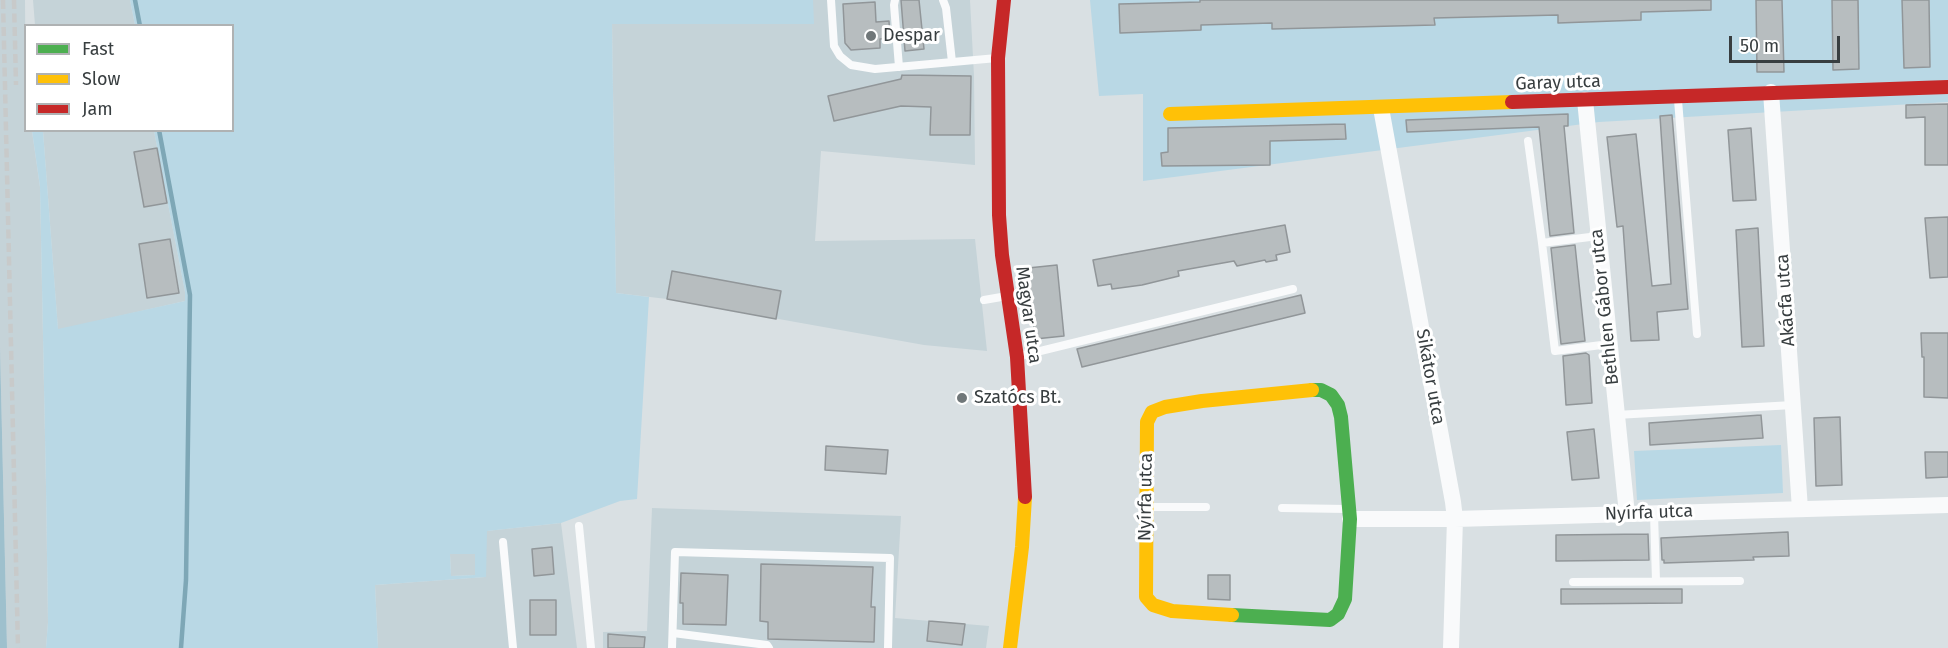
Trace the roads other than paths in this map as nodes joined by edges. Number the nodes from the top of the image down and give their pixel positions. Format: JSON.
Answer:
{"nodes":[{"id":1,"x":831,"y":0,"type":"edge"},
{"id":2,"x":896,"y":0,"type":"edge"},
{"id":3,"x":943,"y":0,"type":"edge"},
{"id":4,"x":989,"y":0,"type":"edge"},
{"id":5,"x":1004,"y":0,"type":"edge"},
{"id":6,"x":998,"y":58,"type":"junction"},
{"id":7,"x":952,"y":62,"type":"junction"},
{"id":8,"x":899,"y":67,"type":"junction"},
{"id":9,"x":1948,"y":87,"type":"edge"},
{"id":10,"x":1771,"y":92,"type":"junction"},
{"id":11,"x":1678,"y":96,"type":"junction"},
{"id":12,"x":1585,"y":100,"type":"junction"},
{"id":13,"x":1381,"y":108,"type":"junction"},
{"id":14,"x":1170,"y":114,"type":"dead end"},
{"id":15,"x":1528,"y":141,"type":"dead end"},
{"id":16,"x":1598,"y":236,"type":"junction"},
{"id":17,"x":1542,"y":243,"type":"junction"},
{"id":18,"x":1293,"y":289,"type":"dead end"},
{"id":19,"x":1008,"y":296,"type":"junction"},
{"id":20,"x":984,"y":300,"type":"dead end"},
{"id":21,"x":1697,"y":334,"type":"dead end"},
{"id":22,"x":1609,"y":344,"type":"junction"},
{"id":23,"x":1017,"y":357,"type":"junction"},
{"id":24,"x":1793,"y":405,"type":"junction"},
{"id":25,"x":1617,"y":415,"type":"junction"},
{"id":26,"x":1948,"y":505,"type":"edge"},
{"id":27,"x":1146,"y":507,"type":"junction"},
{"id":28,"x":1206,"y":507,"type":"dead end"},
{"id":29,"x":1282,"y":508,"type":"dead end"},
{"id":30,"x":1800,"y":509,"type":"junction"},
{"id":31,"x":1654,"y":513,"type":"junction"},
{"id":32,"x":1350,"y":514,"type":"junction"},
{"id":33,"x":1627,"y":514,"type":"junction"},
{"id":34,"x":1455,"y":519,"type":"junction"},
{"id":35,"x":579,"y":526,"type":"dead end"},
{"id":36,"x":503,"y":542,"type":"dead end"},
{"id":37,"x":1656,"y":581,"type":"junction"},
{"id":38,"x":1740,"y":581,"type":"dead end"},
{"id":39,"x":1573,"y":582,"type":"dead end"},
{"id":40,"x":673,"y":633,"type":"junction"},
{"id":41,"x":513,"y":648,"type":"edge"},
{"id":42,"x":591,"y":648,"type":"edge"},
{"id":43,"x":672,"y":648,"type":"edge"},
{"id":44,"x":769,"y":648,"type":"edge"},
{"id":45,"x":888,"y":648,"type":"edge"},
{"id":46,"x":1010,"y":648,"type":"edge"},
{"id":47,"x":1451,"y":648,"type":"edge"}],
"edges":[{"from":1,"to":8,"type":"lane"},
{"from":2,"to":8,"type":"lane"},
{"from":3,"to":7,"type":"lane"},
{"from":4,"to":6,"type":"street","name":"Magyar utca"},
{"from":5,"to":6,"type":"street","name":"Magyar utca"},
{"from":6,"to":7,"type":"lane"},
{"from":6,"to":19,"type":"street","name":"Magyar utca"},
{"from":7,"to":8,"type":"lane"},
{"from":9,"to":10,"type":"street","name":"Garay utca"},
{"from":10,"to":11,"type":"street","name":"Garay utca"},
{"from":10,"to":24,"type":"street","name":"Akácfa utca"},
{"from":11,"to":12,"type":"street","name":"Garay utca"},
{"from":11,"to":21,"type":"lane"},
{"from":12,"to":13,"type":"street","name":"Garay utca"},
{"from":12,"to":16,"type":"street","name":"Bethlen Gábor utca"},
{"from":13,"to":14,"type":"street","name":"Garay utca"},
{"from":13,"to":34,"type":"street","name":"Sikátor utca"},
{"from":15,"to":17,"type":"lane"},
{"from":16,"to":17,"type":"lane"},
{"from":16,"to":22,"type":"street","name":"Bethlen Gábor utca"},
{"from":17,"to":22,"type":"lane"},
{"from":18,"to":23,"type":"lane"},
{"from":19,"to":20,"type":"lane"},
{"from":19,"to":23,"type":"street","name":"Magyar utca"},
{"from":22,"to":25,"type":"street","name":"Bethlen Gábor utca"},
{"from":23,"to":46,"type":"street","name":"Magyar utca"},
{"from":24,"to":25,"type":"lane"},
{"from":24,"to":30,"type":"street","name":"Akácfa utca"},
{"from":25,"to":33,"type":"street","name":"Bethlen Gábor utca"},
{"from":26,"to":30,"type":"street","name":"Nyírfa utca"},
{"from":27,"to":28,"type":"lane"},
{"from":27,"to":32,"type":"street","name":"Nyírfa utca"},
{"from":27,"to":32,"type":"street","name":"Nyírfa utca"},
{"from":29,"to":32,"type":"lane"},
{"from":30,"to":31,"type":"street","name":"Nyírfa utca"},
{"from":31,"to":33,"type":"street","name":"Nyírfa utca"},
{"from":31,"to":37,"type":"lane"},
{"from":32,"to":34,"type":"street","name":"Nyírfa utca"},
{"from":33,"to":34,"type":"street","name":"Nyírfa utca"},
{"from":34,"to":47,"type":"street","name":"Sikátor utca"},
{"from":35,"to":42,"type":"lane"},
{"from":36,"to":41,"type":"lane"},
{"from":37,"to":38,"type":"lane"},
{"from":37,"to":39,"type":"lane"},
{"from":40,"to":43,"type":"lane"},
{"from":40,"to":44,"type":"lane"},
{"from":40,"to":45,"type":"lane"}]}
